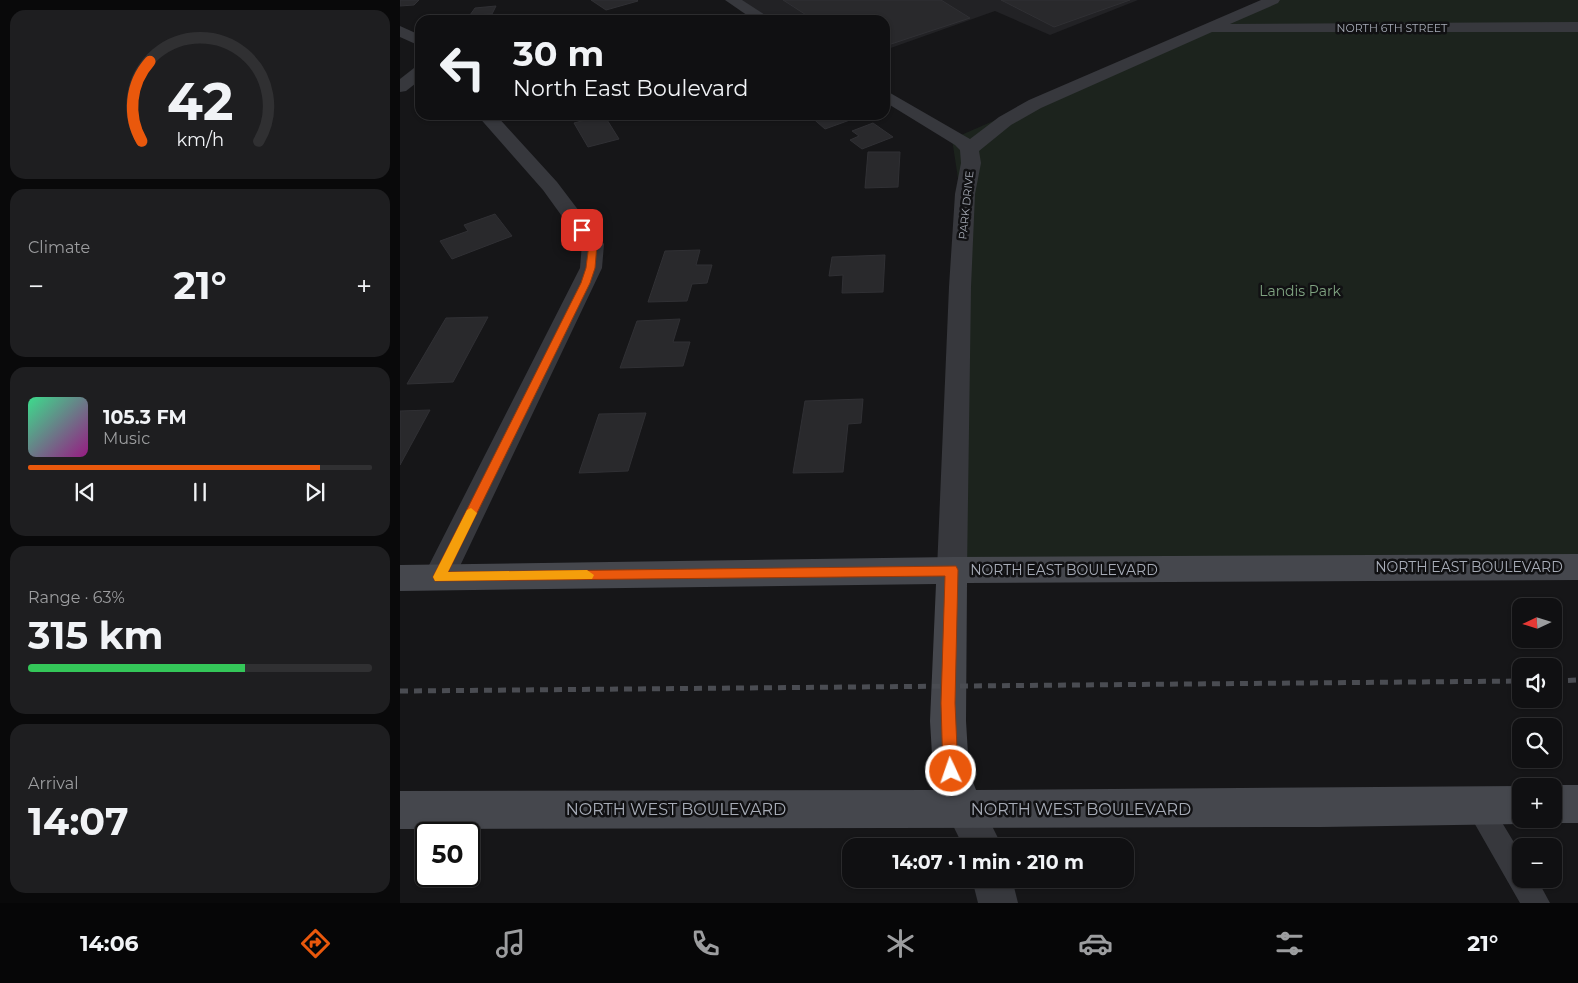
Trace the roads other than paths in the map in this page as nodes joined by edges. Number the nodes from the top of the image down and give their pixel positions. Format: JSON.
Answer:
{"nodes":[{"id":1,"x":732,"y":0,"type":"edge"},
{"id":2,"x":1273,"y":0,"type":"edge"},
{"id":3,"x":757,"y":15,"type":"edge"},
{"id":4,"x":1578,"y":27,"type":"edge"},
{"id":5,"x":1205,"y":30,"type":"junction"},
{"id":6,"x":400,"y":31,"type":"edge"},
{"id":7,"x":415,"y":38,"type":"edge"},
{"id":8,"x":415,"y":76,"type":"edge"},
{"id":9,"x":400,"y":86,"type":"edge"},
{"id":10,"x":890,"y":98,"type":"edge"},
{"id":11,"x":491,"y":120,"type":"edge"},
{"id":12,"x":969,"y":149,"type":"junction"},
{"id":13,"x":1578,"y":567,"type":"edge"},
{"id":14,"x":952,"y":570,"type":"junction"},
{"id":15,"x":439,"y":577,"type":"junction"},
{"id":16,"x":400,"y":578,"type":"edge"},
{"id":17,"x":1562,"y":804,"type":"edge"},
{"id":18,"x":1578,"y":804,"type":"edge"},
{"id":19,"x":1477,"y":805,"type":"junction"},
{"id":20,"x":1512,"y":805,"type":"edge"},
{"id":21,"x":964,"y":809,"type":"junction"},
{"id":22,"x":400,"y":810,"type":"edge"},
{"id":23,"x":979,"y":838,"type":"edge"},
{"id":24,"x":1512,"y":864,"type":"edge"},
{"id":25,"x":994,"y":888,"type":"edge"},
{"id":26,"x":1527,"y":888,"type":"edge"},
{"id":27,"x":998,"y":903,"type":"edge"},
{"id":28,"x":1536,"y":903,"type":"edge"}],
"edges":[{"from":1,"to":3,"type":"street"},
{"from":2,"to":5,"type":"street"},
{"from":4,"to":5,"type":"street","name":"NORTH 6TH STREET"},
{"from":5,"to":12,"type":"street"},
{"from":6,"to":7,"type":"street"},
{"from":8,"to":9,"type":"street"},
{"from":10,"to":12,"type":"street"},
{"from":11,"to":15,"type":"street"},
{"from":12,"to":14,"type":"street","name":"PARK DRIVE"},
{"from":13,"to":14,"type":"main road","name":"NORTH EAST BOULEVARD"},
{"from":14,"to":15,"type":"main road","name":"NORTH EAST BOULEVARD"},
{"from":14,"to":21,"type":"main road"},
{"from":15,"to":16,"type":"main road","name":"NORTH EAST BOULEVARD"},
{"from":17,"to":18,"type":"main road"},
{"from":19,"to":20,"type":"main road","name":"NORTH WEST BOULEVARD"},
{"from":19,"to":21,"type":"main road","name":"NORTH WEST BOULEVARD"},
{"from":19,"to":24,"type":"lane"},
{"from":21,"to":22,"type":"main road","name":"NORTH WEST BOULEVARD"},
{"from":21,"to":23,"type":"street"},
{"from":25,"to":27,"type":"street"},
{"from":26,"to":28,"type":"lane"}]}
